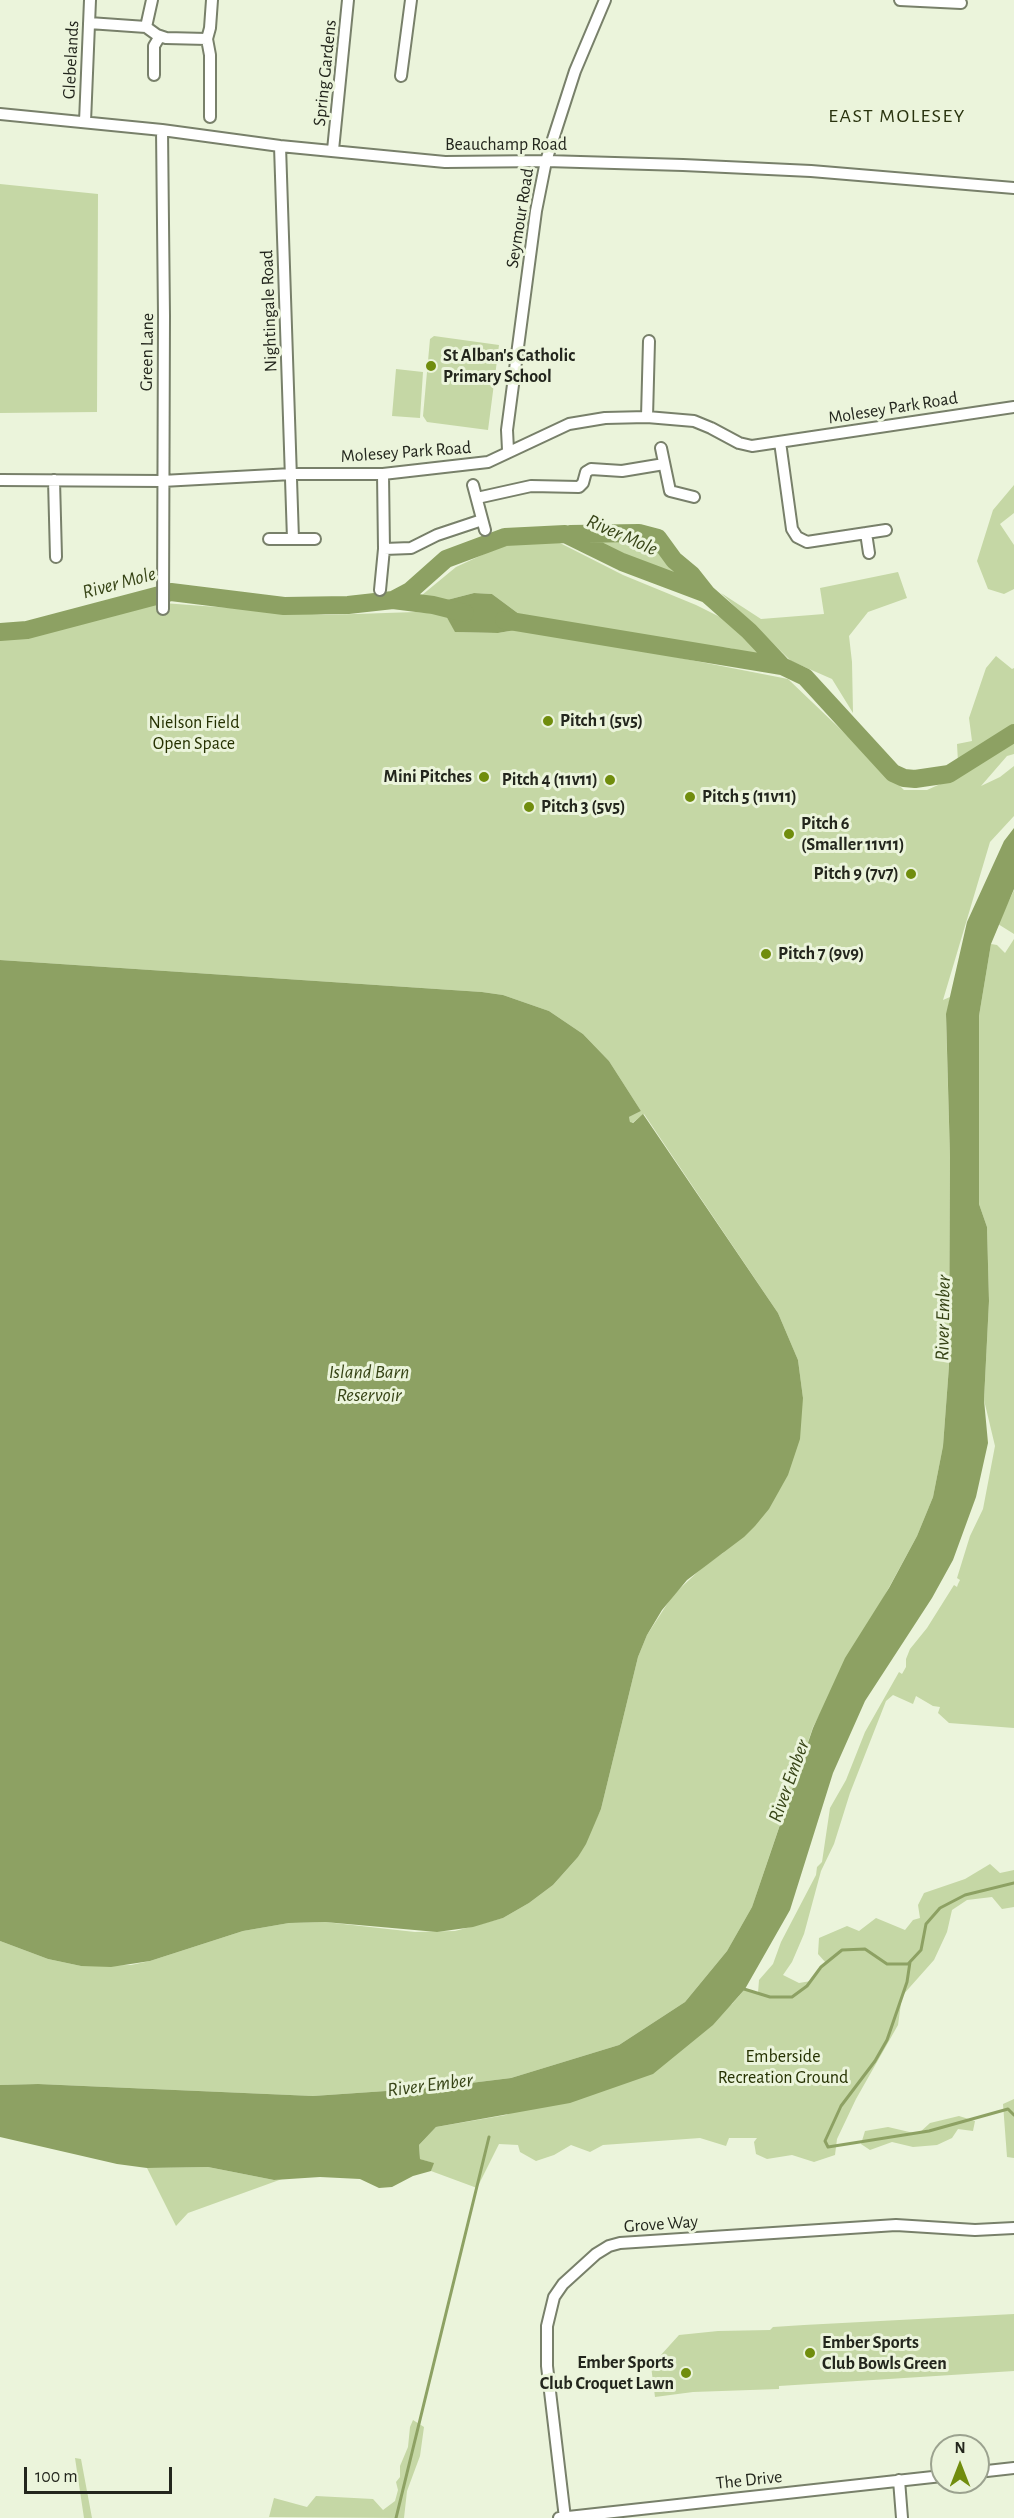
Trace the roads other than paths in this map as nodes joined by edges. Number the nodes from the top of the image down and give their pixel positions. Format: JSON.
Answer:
{"nodes":[{"id":1,"x":90,"y":0,"type":"edge"},
{"id":2,"x":152,"y":0,"type":"edge"},
{"id":3,"x":212,"y":0,"type":"edge"},
{"id":4,"x":348,"y":0,"type":"edge"},
{"id":5,"x":411,"y":0,"type":"edge"},
{"id":6,"x":605,"y":0,"type":"edge"},
{"id":7,"x":900,"y":0,"type":"edge"},
{"id":8,"x":961,"y":3,"type":"dead end"},
{"id":9,"x":89,"y":23,"type":"junction"},
{"id":10,"x":146,"y":27,"type":"junction"},
{"id":11,"x":160,"y":36,"type":"junction"},
{"id":12,"x":207,"y":39,"type":"junction"},
{"id":13,"x":154,"y":75,"type":"dead end"},
{"id":14,"x":401,"y":76,"type":"dead end"},
{"id":15,"x":0,"y":114,"type":"edge"},
{"id":16,"x":210,"y":117,"type":"dead end"},
{"id":17,"x":85,"y":122,"type":"junction"},
{"id":18,"x":162,"y":130,"type":"junction"},
{"id":19,"x":280,"y":146,"type":"junction"},
{"id":20,"x":333,"y":150,"type":"junction"},
{"id":21,"x":546,"y":161,"type":"junction"},
{"id":22,"x":1014,"y":188,"type":"edge"},
{"id":23,"x":649,"y":341,"type":"dead end"},
{"id":24,"x":1014,"y":407,"type":"edge"},
{"id":25,"x":647,"y":417,"type":"junction"},
{"id":26,"x":780,"y":442,"type":"junction"},
{"id":27,"x":661,"y":448,"type":"dead end"},
{"id":28,"x":508,"y":450,"type":"junction"},
{"id":29,"x":664,"y":464,"type":"junction"},
{"id":30,"x":292,"y":474,"type":"junction"},
{"id":31,"x":383,"y":474,"type":"junction"},
{"id":32,"x":0,"y":480,"type":"edge"},
{"id":33,"x":54,"y":480,"type":"junction"},
{"id":34,"x":162,"y":481,"type":"junction"},
{"id":35,"x":473,"y":485,"type":"dead end"},
{"id":36,"x":694,"y":497,"type":"dead end"},
{"id":37,"x":477,"y":498,"type":"junction"},
{"id":38,"x":886,"y":530,"type":"dead end"},
{"id":39,"x":866,"y":533,"type":"junction"},
{"id":40,"x":269,"y":539,"type":"dead end"},
{"id":41,"x":292,"y":539,"type":"junction"},
{"id":42,"x":315,"y":539,"type":"dead end"},
{"id":43,"x":384,"y":549,"type":"junction"},
{"id":44,"x":869,"y":553,"type":"dead end"},
{"id":45,"x":56,"y":557,"type":"dead end"},
{"id":46,"x":380,"y":590,"type":"dead end"},
{"id":47,"x":163,"y":606,"type":"dead end"},
{"id":48,"x":1014,"y":2228,"type":"edge"},
{"id":49,"x":1014,"y":2468,"type":"edge"},
{"id":50,"x":990,"y":2471,"type":"edge"},
{"id":51,"x":930,"y":2477,"type":"edge"},
{"id":52,"x":899,"y":2480,"type":"junction"},
{"id":53,"x":559,"y":2518,"type":"edge"},
{"id":54,"x":565,"y":2518,"type":"edge"},
{"id":55,"x":902,"y":2518,"type":"edge"}],
"edges":[{"from":1,"to":9,"type":"street","name":"Glebelands"},
{"from":2,"to":10,"type":"street"},
{"from":3,"to":12,"type":"street"},
{"from":4,"to":20,"type":"street","name":"Spring Gardens"},
{"from":5,"to":14,"type":"street"},
{"from":6,"to":21,"type":"street","name":"Seymour Road"},
{"from":7,"to":8,"type":"street"},
{"from":9,"to":10,"type":"street"},
{"from":9,"to":17,"type":"street","name":"Glebelands"},
{"from":10,"to":11,"type":"street"},
{"from":11,"to":12,"type":"street"},
{"from":11,"to":13,"type":"street"},
{"from":12,"to":16,"type":"street"},
{"from":15,"to":17,"type":"street","name":"Beauchamp Road"},
{"from":17,"to":18,"type":"street","name":"Beauchamp Road"},
{"from":18,"to":19,"type":"street","name":"Beauchamp Road"},
{"from":18,"to":34,"type":"street","name":"Green Lane"},
{"from":19,"to":20,"type":"street","name":"Beauchamp Road"},
{"from":19,"to":30,"type":"street","name":"Nightingale Road"},
{"from":20,"to":21,"type":"street","name":"Beauchamp Road"},
{"from":21,"to":22,"type":"street","name":"Beauchamp Road"},
{"from":21,"to":28,"type":"street","name":"Seymour Road"},
{"from":23,"to":25,"type":"street"},
{"from":24,"to":26,"type":"street","name":"Molesey Park Road"},
{"from":25,"to":26,"type":"street","name":"Molesey Park Road"},
{"from":25,"to":28,"type":"street","name":"Molesey Park Road"},
{"from":26,"to":39,"type":"street"},
{"from":27,"to":29,"type":"street"},
{"from":28,"to":31,"type":"street","name":"Molesey Park Road"},
{"from":29,"to":36,"type":"street"},
{"from":29,"to":37,"type":"street"},
{"from":30,"to":31,"type":"street","name":"Molesey Park Road"},
{"from":30,"to":34,"type":"street","name":"Molesey Park Road"},
{"from":30,"to":41,"type":"street","name":"Nightingale Road"},
{"from":31,"to":43,"type":"street"},
{"from":32,"to":33,"type":"street","name":"Molesey Park Road"},
{"from":33,"to":34,"type":"street","name":"Molesey Park Road"},
{"from":33,"to":45,"type":"street"},
{"from":34,"to":47,"type":"street","name":"Green Lane"},
{"from":35,"to":37,"type":"street"},
{"from":37,"to":43,"type":"street"},
{"from":38,"to":39,"type":"street"},
{"from":39,"to":44,"type":"street"},
{"from":40,"to":41,"type":"street"},
{"from":41,"to":42,"type":"street"},
{"from":43,"to":46,"type":"street"},
{"from":48,"to":54,"type":"street","name":"Grove Way"},
{"from":49,"to":50,"type":"street"},
{"from":51,"to":52,"type":"street","name":"The Drive"},
{"from":52,"to":54,"type":"street","name":"The Drive"},
{"from":52,"to":55,"type":"street"},
{"from":53,"to":54,"type":"street","name":"The Drive"}]}
